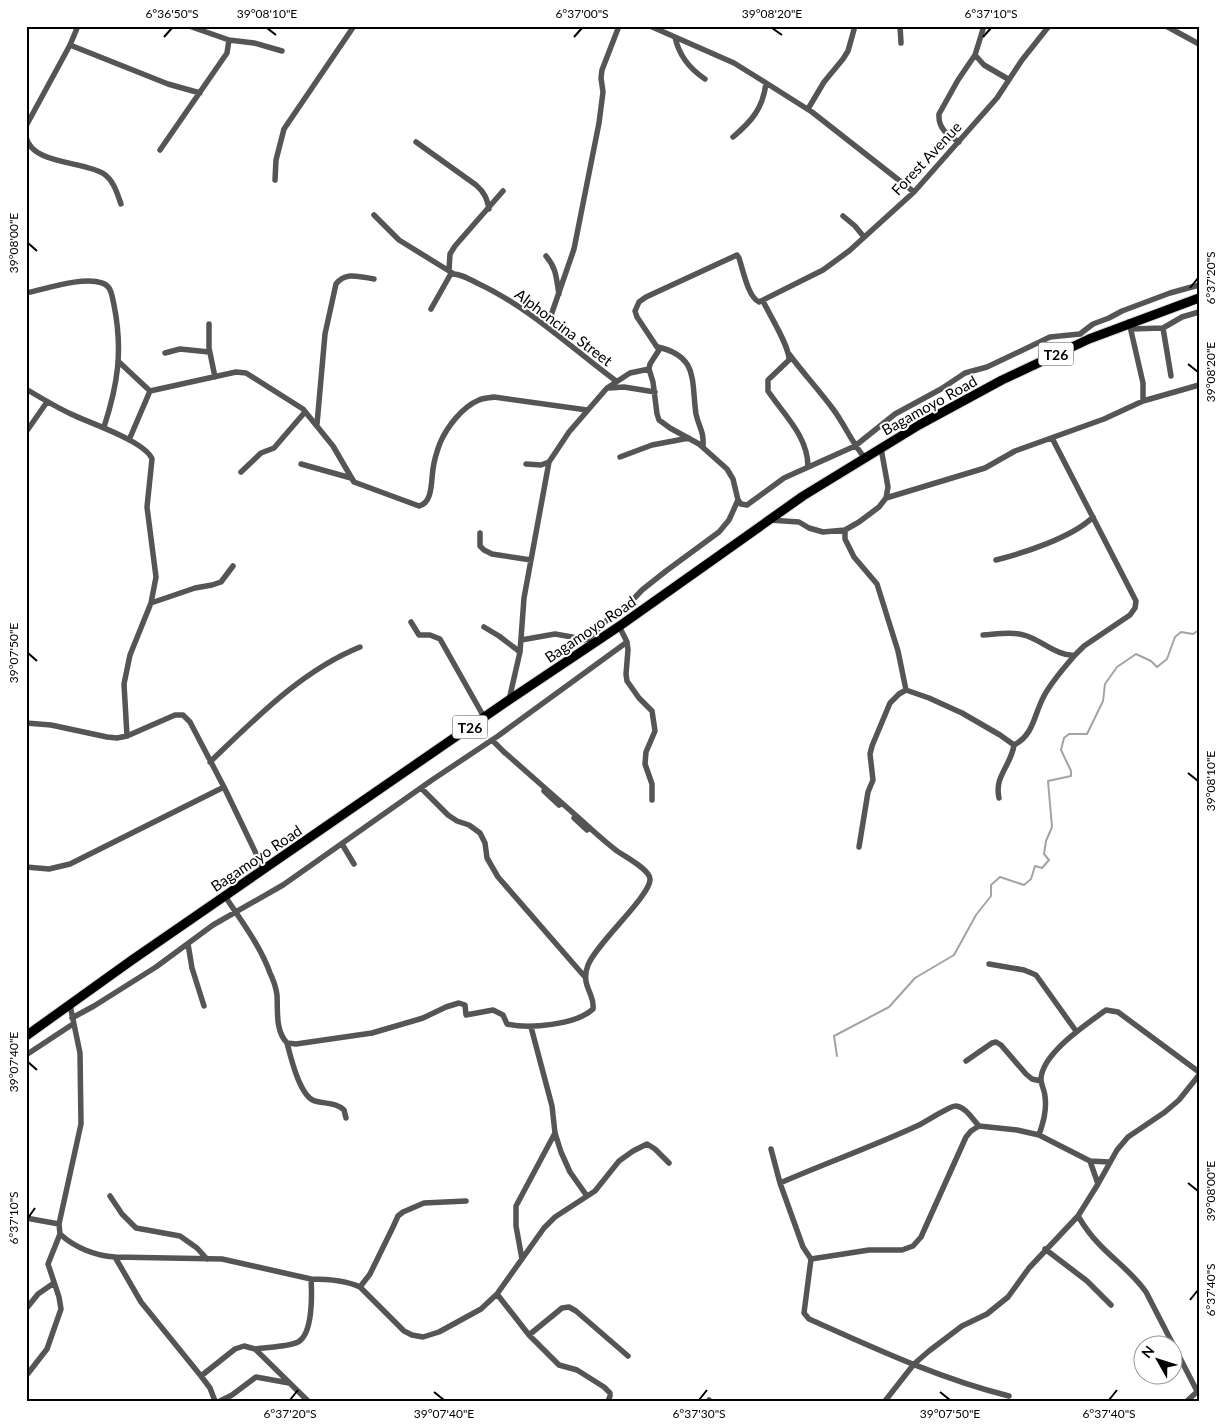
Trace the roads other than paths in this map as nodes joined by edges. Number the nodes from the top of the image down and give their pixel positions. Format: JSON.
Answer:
{"nodes":[{"id":1,"x":78,"y":26,"type":"edge"},
{"id":2,"x":189,"y":26,"type":"edge"},
{"id":3,"x":354,"y":26,"type":"edge"},
{"id":4,"x":620,"y":26,"type":"edge"},
{"id":5,"x":855,"y":26,"type":"edge"},
{"id":6,"x":900,"y":26,"type":"edge"},
{"id":7,"x":984,"y":26,"type":"edge"},
{"id":8,"x":1050,"y":26,"type":"edge"},
{"id":9,"x":1166,"y":26,"type":"edge"},
{"id":10,"x":653,"y":27,"type":"edge"},
{"id":11,"x":675,"y":37,"type":"junction"},
{"id":12,"x":229,"y":40,"type":"junction"},
{"id":13,"x":900,"y":43,"type":"dead end"},
{"id":14,"x":1199,"y":44,"type":"edge"},
{"id":15,"x":70,"y":45,"type":"junction"},
{"id":16,"x":282,"y":51,"type":"dead end"},
{"id":17,"x":975,"y":55,"type":"junction"},
{"id":18,"x":705,"y":79,"type":"dead end"},
{"id":19,"x":1008,"y":79,"type":"junction"},
{"id":20,"x":766,"y":83,"type":"junction"},
{"id":21,"x":200,"y":93,"type":"junction"},
{"id":22,"x":808,"y":109,"type":"junction"},
{"id":23,"x":26,"y":126,"type":"edge"},
{"id":24,"x":26,"y":137,"type":"edge"},
{"id":25,"x":733,"y":137,"type":"dead end"},
{"id":26,"x":416,"y":142,"type":"dead end"},
{"id":27,"x":958,"y":142,"type":"junction"},
{"id":28,"x":160,"y":150,"type":"dead end"},
{"id":29,"x":275,"y":180,"type":"dead end"},
{"id":30,"x":503,"y":191,"type":"dead end"},
{"id":31,"x":914,"y":192,"type":"junction"},
{"id":32,"x":121,"y":204,"type":"dead end"},
{"id":33,"x":488,"y":209,"type":"junction"},
{"id":34,"x":374,"y":215,"type":"dead end"},
{"id":35,"x":844,"y":216,"type":"dead end"},
{"id":36,"x":864,"y":237,"type":"junction"},
{"id":37,"x":546,"y":256,"type":"dead end"},
{"id":38,"x":452,"y":272,"type":"junction"},
{"id":39,"x":374,"y":279,"type":"dead end"},
{"id":40,"x":1199,"y":285,"type":"edge"},
{"id":41,"x":26,"y":293,"type":"edge"},
{"id":42,"x":559,"y":294,"type":"junction"},
{"id":43,"x":1199,"y":298,"type":"edge"},
{"id":44,"x":763,"y":301,"type":"junction"},
{"id":45,"x":431,"y":309,"type":"dead end"},
{"id":46,"x":1199,"y":312,"type":"edge"},
{"id":47,"x":209,"y":324,"type":"dead end"},
{"id":48,"x":1130,"y":326,"type":"junction"},
{"id":49,"x":547,"y":327,"type":"junction"},
{"id":50,"x":1163,"y":328,"type":"junction"},
{"id":51,"x":658,"y":347,"type":"junction"},
{"id":52,"x":209,"y":352,"type":"junction"},
{"id":53,"x":165,"y":353,"type":"dead end"},
{"id":54,"x":789,"y":354,"type":"junction"},
{"id":55,"x":119,"y":362,"type":"junction"},
{"id":56,"x":650,"y":368,"type":"junction"},
{"id":57,"x":1171,"y":376,"type":"dead end"},
{"id":58,"x":215,"y":377,"type":"junction"},
{"id":59,"x":616,"y":381,"type":"junction"},
{"id":60,"x":1199,"y":385,"type":"edge"},
{"id":61,"x":607,"y":388,"type":"junction"},
{"id":62,"x":26,"y":389,"type":"edge"},
{"id":63,"x":150,"y":391,"type":"junction"},
{"id":64,"x":655,"y":392,"type":"junction"},
{"id":65,"x":1143,"y":401,"type":"junction"},
{"id":66,"x":48,"y":402,"type":"junction"},
{"id":67,"x":587,"y":410,"type":"junction"},
{"id":68,"x":305,"y":412,"type":"junction"},
{"id":69,"x":317,"y":424,"type":"junction"},
{"id":70,"x":104,"y":427,"type":"junction"},
{"id":71,"x":26,"y":432,"type":"edge"},
{"id":72,"x":688,"y":438,"type":"junction"},
{"id":73,"x":1052,"y":438,"type":"junction"},
{"id":74,"x":128,"y":440,"type":"junction"},
{"id":75,"x":855,"y":446,"type":"junction"},
{"id":76,"x":703,"y":447,"type":"junction"},
{"id":77,"x":881,"y":448,"type":"junction"},
{"id":78,"x":620,"y":457,"type":"dead end"},
{"id":79,"x":865,"y":458,"type":"junction"},
{"id":80,"x":549,"y":462,"type":"junction"},
{"id":81,"x":302,"y":464,"type":"dead end"},
{"id":82,"x":526,"y":464,"type":"dead end"},
{"id":83,"x":808,"y":467,"type":"junction"},
{"id":84,"x":240,"y":472,"type":"dead end"},
{"id":85,"x":351,"y":478,"type":"junction"},
{"id":86,"x":886,"y":498,"type":"junction"},
{"id":87,"x":738,"y":500,"type":"junction"},
{"id":88,"x":1093,"y":517,"type":"junction"},
{"id":89,"x":769,"y":520,"type":"junction"},
{"id":90,"x":844,"y":530,"type":"junction"},
{"id":91,"x":480,"y":533,"type":"dead end"},
{"id":92,"x":531,"y":560,"type":"junction"},
{"id":93,"x":996,"y":560,"type":"dead end"},
{"id":94,"x":233,"y":566,"type":"dead end"},
{"id":95,"x":151,"y":603,"type":"junction"},
{"id":96,"x":411,"y":622,"type":"dead end"},
{"id":97,"x":619,"y":626,"type":"junction"},
{"id":98,"x":484,"y":627,"type":"dead end"},
{"id":99,"x":984,"y":635,"type":"dead end"},
{"id":100,"x":521,"y":640,"type":"junction"},
{"id":101,"x":627,"y":642,"type":"junction"},
{"id":102,"x":360,"y":647,"type":"dead end"},
{"id":103,"x":520,"y":652,"type":"junction"},
{"id":104,"x":1075,"y":655,"type":"junction"},
{"id":105,"x":906,"y":690,"type":"junction"},
{"id":106,"x":508,"y":700,"type":"junction"},
{"id":107,"x":484,"y":717,"type":"junction"},
{"id":108,"x":26,"y":723,"type":"edge"},
{"id":109,"x":127,"y":736,"type":"junction"},
{"id":110,"x":492,"y":740,"type":"junction"},
{"id":111,"x":1014,"y":745,"type":"junction"},
{"id":112,"x":503,"y":751,"type":"junction"},
{"id":113,"x":210,"y":762,"type":"junction"},
{"id":114,"x":224,"y":787,"type":"junction"},
{"id":115,"x":421,"y":788,"type":"junction"},
{"id":116,"x":999,"y":798,"type":"dead end"},
{"id":117,"x":652,"y":800,"type":"dead end"},
{"id":118,"x":587,"y":830,"type":"dead end"},
{"id":119,"x":342,"y":844,"type":"junction"},
{"id":120,"x":859,"y":847,"type":"dead end"},
{"id":121,"x":354,"y":864,"type":"dead end"},
{"id":122,"x":26,"y":867,"type":"edge"},
{"id":123,"x":264,"y":870,"type":"junction"},
{"id":124,"x":225,"y":896,"type":"junction"},
{"id":125,"x":236,"y":912,"type":"junction"},
{"id":126,"x":188,"y":944,"type":"junction"},
{"id":127,"x":988,"y":964,"type":"dead end"},
{"id":128,"x":585,"y":977,"type":"junction"},
{"id":129,"x":70,"y":1005,"type":"junction"},
{"id":130,"x":204,"y":1006,"type":"dead end"},
{"id":131,"x":73,"y":1021,"type":"junction"},
{"id":132,"x":531,"y":1027,"type":"junction"},
{"id":133,"x":1076,"y":1031,"type":"junction"},
{"id":134,"x":26,"y":1036,"type":"edge"},
{"id":135,"x":287,"y":1043,"type":"junction"},
{"id":136,"x":26,"y":1055,"type":"edge"},
{"id":137,"x":966,"y":1061,"type":"dead end"},
{"id":138,"x":1199,"y":1073,"type":"edge"},
{"id":139,"x":1041,"y":1081,"type":"junction"},
{"id":140,"x":346,"y":1118,"type":"dead end"},
{"id":141,"x":979,"y":1126,"type":"junction"},
{"id":142,"x":556,"y":1133,"type":"junction"},
{"id":143,"x":1039,"y":1135,"type":"junction"},
{"id":144,"x":771,"y":1149,"type":"dead end"},
{"id":145,"x":1090,"y":1161,"type":"junction"},
{"id":146,"x":1109,"y":1162,"type":"junction"},
{"id":147,"x":669,"y":1163,"type":"dead end"},
{"id":148,"x":780,"y":1183,"type":"junction"},
{"id":149,"x":1098,"y":1184,"type":"junction"},
{"id":150,"x":110,"y":1196,"type":"dead end"},
{"id":151,"x":587,"y":1196,"type":"junction"},
{"id":152,"x":466,"y":1201,"type":"dead end"},
{"id":153,"x":1078,"y":1216,"type":"junction"},
{"id":154,"x":26,"y":1218,"type":"edge"},
{"id":155,"x":58,"y":1224,"type":"junction"},
{"id":156,"x":60,"y":1234,"type":"junction"},
{"id":157,"x":1045,"y":1250,"type":"junction"},
{"id":158,"x":115,"y":1257,"type":"junction"},
{"id":159,"x":207,"y":1259,"type":"junction"},
{"id":160,"x":522,"y":1259,"type":"junction"},
{"id":161,"x":811,"y":1259,"type":"junction"},
{"id":162,"x":311,"y":1279,"type":"junction"},
{"id":163,"x":54,"y":1283,"type":"junction"},
{"id":164,"x":360,"y":1287,"type":"junction"},
{"id":165,"x":497,"y":1294,"type":"junction"},
{"id":166,"x":1111,"y":1305,"type":"dead end"},
{"id":167,"x":26,"y":1309,"type":"edge"},
{"id":168,"x":529,"y":1335,"type":"junction"},
{"id":169,"x":255,"y":1349,"type":"junction"},
{"id":170,"x":628,"y":1356,"type":"dead end"},
{"id":171,"x":914,"y":1364,"type":"junction"},
{"id":172,"x":26,"y":1376,"type":"edge"},
{"id":173,"x":201,"y":1376,"type":"junction"},
{"id":174,"x":289,"y":1382,"type":"junction"},
{"id":175,"x":1198,"y":1390,"type":"edge"},
{"id":176,"x":1009,"y":1396,"type":"dead end"},
{"id":177,"x":1190,"y":1400,"type":"edge"},
{"id":178,"x":215,"y":1401,"type":"edge"},
{"id":179,"x":220,"y":1401,"type":"edge"},
{"id":180,"x":308,"y":1401,"type":"edge"},
{"id":181,"x":608,"y":1401,"type":"edge"},
{"id":182,"x":885,"y":1401,"type":"edge"}],
"edges":[{"from":1,"to":15,"type":"street"},
{"from":2,"to":12,"type":"street"},
{"from":3,"to":29,"type":"street"},
{"from":4,"to":42,"type":"street"},
{"from":5,"to":22,"type":"street"},
{"from":6,"to":13,"type":"street"},
{"from":7,"to":17,"type":"street"},
{"from":8,"to":19,"type":"street","name":"Forest Avenue"},
{"from":9,"to":14,"type":"street"},
{"from":10,"to":11,"type":"street"},
{"from":11,"to":18,"type":"street"},
{"from":11,"to":20,"type":"street"},
{"from":12,"to":16,"type":"street"},
{"from":12,"to":21,"type":"street"},
{"from":15,"to":21,"type":"street"},
{"from":15,"to":23,"type":"street"},
{"from":17,"to":19,"type":"street"},
{"from":17,"to":27,"type":"street"},
{"from":19,"to":27,"type":"street","name":"Forest Avenue"},
{"from":20,"to":22,"type":"street"},
{"from":20,"to":25,"type":"street"},
{"from":21,"to":28,"type":"street"},
{"from":22,"to":31,"type":"street"},
{"from":24,"to":32,"type":"street"},
{"from":26,"to":33,"type":"street"},
{"from":27,"to":31,"type":"street","name":"Forest Avenue"},
{"from":30,"to":33,"type":"street"},
{"from":31,"to":36,"type":"street","name":"Forest Avenue"},
{"from":33,"to":38,"type":"street"},
{"from":34,"to":38,"type":"street","name":"Alphoncina Street"},
{"from":35,"to":36,"type":"street"},
{"from":36,"to":44,"type":"street","name":"Forest Avenue"},
{"from":37,"to":42,"type":"street"},
{"from":38,"to":45,"type":"street"},
{"from":38,"to":49,"type":"street","name":"Alphoncina Street"},
{"from":39,"to":69,"type":"street"},
{"from":40,"to":75,"type":"street"},
{"from":41,"to":55,"type":"street"},
{"from":42,"to":49,"type":"street"},
{"from":43,"to":48,"type":"highway","name":"Bagamoyo Road","number":"T26"},
{"from":44,"to":51,"type":"street"},
{"from":44,"to":54,"type":"street"},
{"from":46,"to":50,"type":"street"},
{"from":47,"to":52,"type":"street"},
{"from":48,"to":50,"type":"street"},
{"from":48,"to":65,"type":"street"},
{"from":48,"to":77,"type":"highway","name":"Bagamoyo Road","number":"T26"},
{"from":49,"to":59,"type":"street","name":"Alphoncina Street"},
{"from":50,"to":57,"type":"street"},
{"from":51,"to":56,"type":"street"},
{"from":51,"to":76,"type":"street"},
{"from":52,"to":53,"type":"street"},
{"from":52,"to":58,"type":"street"},
{"from":54,"to":75,"type":"street"},
{"from":54,"to":83,"type":"street"},
{"from":55,"to":63,"type":"street"},
{"from":55,"to":70,"type":"street"},
{"from":56,"to":59,"type":"street"},
{"from":56,"to":64,"type":"street"},
{"from":58,"to":63,"type":"street"},
{"from":58,"to":68,"type":"street"},
{"from":59,"to":61,"type":"street"},
{"from":60,"to":65,"type":"street"},
{"from":61,"to":64,"type":"street"},
{"from":61,"to":67,"type":"street"},
{"from":62,"to":66,"type":"street"},
{"from":63,"to":74,"type":"street"},
{"from":64,"to":72,"type":"street"},
{"from":65,"to":73,"type":"street"},
{"from":66,"to":70,"type":"street"},
{"from":66,"to":71,"type":"street"},
{"from":67,"to":80,"type":"street"},
{"from":67,"to":85,"type":"street"},
{"from":68,"to":69,"type":"street"},
{"from":68,"to":84,"type":"street"},
{"from":69,"to":85,"type":"street"},
{"from":70,"to":74,"type":"street"},
{"from":72,"to":76,"type":"street"},
{"from":72,"to":78,"type":"street"},
{"from":73,"to":86,"type":"street"},
{"from":73,"to":88,"type":"street"},
{"from":74,"to":95,"type":"street"},
{"from":75,"to":79,"type":"street"},
{"from":75,"to":83,"type":"street"},
{"from":76,"to":87,"type":"street"},
{"from":77,"to":79,"type":"highway","name":"Bagamoyo Road","number":"T26"},
{"from":77,"to":86,"type":"street"},
{"from":79,"to":89,"type":"highway","name":"Bagamoyo Road","number":"T26"},
{"from":80,"to":82,"type":"street"},
{"from":80,"to":92,"type":"street"},
{"from":81,"to":85,"type":"street"},
{"from":83,"to":87,"type":"street"},
{"from":86,"to":90,"type":"street"},
{"from":87,"to":100,"type":"street"},
{"from":88,"to":93,"type":"street"},
{"from":88,"to":104,"type":"street"},
{"from":89,"to":90,"type":"street"},
{"from":89,"to":97,"type":"highway","name":"Bagamoyo Road","number":"T26"},
{"from":90,"to":105,"type":"street"},
{"from":91,"to":92,"type":"street"},
{"from":92,"to":100,"type":"street"},
{"from":94,"to":95,"type":"street"},
{"from":95,"to":109,"type":"street"},
{"from":96,"to":107,"type":"street"},
{"from":97,"to":101,"type":"street"},
{"from":97,"to":106,"type":"highway","name":"Bagamoyo Road","number":"T26"},
{"from":98,"to":103,"type":"street"},
{"from":99,"to":104,"type":"street"},
{"from":100,"to":103,"type":"street"},
{"from":101,"to":110,"type":"street"},
{"from":101,"to":117,"type":"street"},
{"from":102,"to":113,"type":"street"},
{"from":103,"to":106,"type":"street"},
{"from":104,"to":111,"type":"street"},
{"from":105,"to":111,"type":"street"},
{"from":105,"to":120,"type":"street"},
{"from":106,"to":107,"type":"highway","name":"Bagamoyo Road","number":"T26"},
{"from":107,"to":123,"type":"highway","name":"Bagamoyo Road","number":"T26"},
{"from":108,"to":109,"type":"street"},
{"from":109,"to":113,"type":"street"},
{"from":110,"to":112,"type":"street"},
{"from":110,"to":115,"type":"street"},
{"from":111,"to":116,"type":"street"},
{"from":112,"to":118,"type":"street"},
{"from":112,"to":128,"type":"street"},
{"from":113,"to":114,"type":"street"},
{"from":114,"to":122,"type":"street"},
{"from":114,"to":123,"type":"street"},
{"from":115,"to":119,"type":"street"},
{"from":115,"to":128,"type":"street"},
{"from":119,"to":121,"type":"street"},
{"from":119,"to":125,"type":"street"},
{"from":123,"to":124,"type":"highway","name":"Bagamoyo Road","number":"T26"},
{"from":124,"to":125,"type":"street"},
{"from":124,"to":129,"type":"highway","name":"Bagamoyo Road","number":"T26"},
{"from":125,"to":126,"type":"street"},
{"from":125,"to":135,"type":"street"},
{"from":126,"to":130,"type":"street"},
{"from":126,"to":131,"type":"street"},
{"from":127,"to":133,"type":"street"},
{"from":128,"to":132,"type":"street"},
{"from":129,"to":131,"type":"street"},
{"from":129,"to":134,"type":"highway","name":"Bagamoyo Road","number":"T26"},
{"from":131,"to":136,"type":"street"},
{"from":131,"to":155,"type":"street"},
{"from":132,"to":135,"type":"street"},
{"from":132,"to":142,"type":"street"},
{"from":133,"to":138,"type":"street"},
{"from":133,"to":139,"type":"street"},
{"from":135,"to":140,"type":"street"},
{"from":137,"to":139,"type":"street"},
{"from":138,"to":146,"type":"street"},
{"from":139,"to":143,"type":"street"},
{"from":141,"to":143,"type":"street"},
{"from":141,"to":148,"type":"street"},
{"from":141,"to":161,"type":"street"},
{"from":142,"to":151,"type":"street"},
{"from":142,"to":160,"type":"street"},
{"from":143,"to":145,"type":"street"},
{"from":144,"to":148,"type":"street"},
{"from":145,"to":146,"type":"street"},
{"from":145,"to":149,"type":"street"},
{"from":146,"to":149,"type":"street"},
{"from":147,"to":151,"type":"street"},
{"from":148,"to":161,"type":"street"},
{"from":149,"to":153,"type":"street"},
{"from":150,"to":159,"type":"street"},
{"from":151,"to":160,"type":"street"},
{"from":152,"to":164,"type":"street"},
{"from":153,"to":157,"type":"street"},
{"from":153,"to":175,"type":"street"},
{"from":154,"to":155,"type":"street"},
{"from":155,"to":156,"type":"street"},
{"from":156,"to":158,"type":"street"},
{"from":156,"to":163,"type":"street"},
{"from":157,"to":166,"type":"street"},
{"from":157,"to":171,"type":"street"},
{"from":158,"to":159,"type":"street"},
{"from":158,"to":173,"type":"street"},
{"from":159,"to":162,"type":"street"},
{"from":160,"to":165,"type":"street"},
{"from":161,"to":171,"type":"street"},
{"from":162,"to":164,"type":"street"},
{"from":162,"to":169,"type":"street"},
{"from":163,"to":167,"type":"street"},
{"from":163,"to":172,"type":"street"},
{"from":164,"to":165,"type":"street"},
{"from":165,"to":168,"type":"street"},
{"from":168,"to":170,"type":"street"},
{"from":168,"to":181,"type":"street"},
{"from":169,"to":173,"type":"street"},
{"from":169,"to":174,"type":"street"},
{"from":171,"to":176,"type":"street"},
{"from":171,"to":182,"type":"street"},
{"from":173,"to":178,"type":"street"},
{"from":174,"to":179,"type":"street"},
{"from":174,"to":180,"type":"street"},
{"from":175,"to":177,"type":"street"}]}
